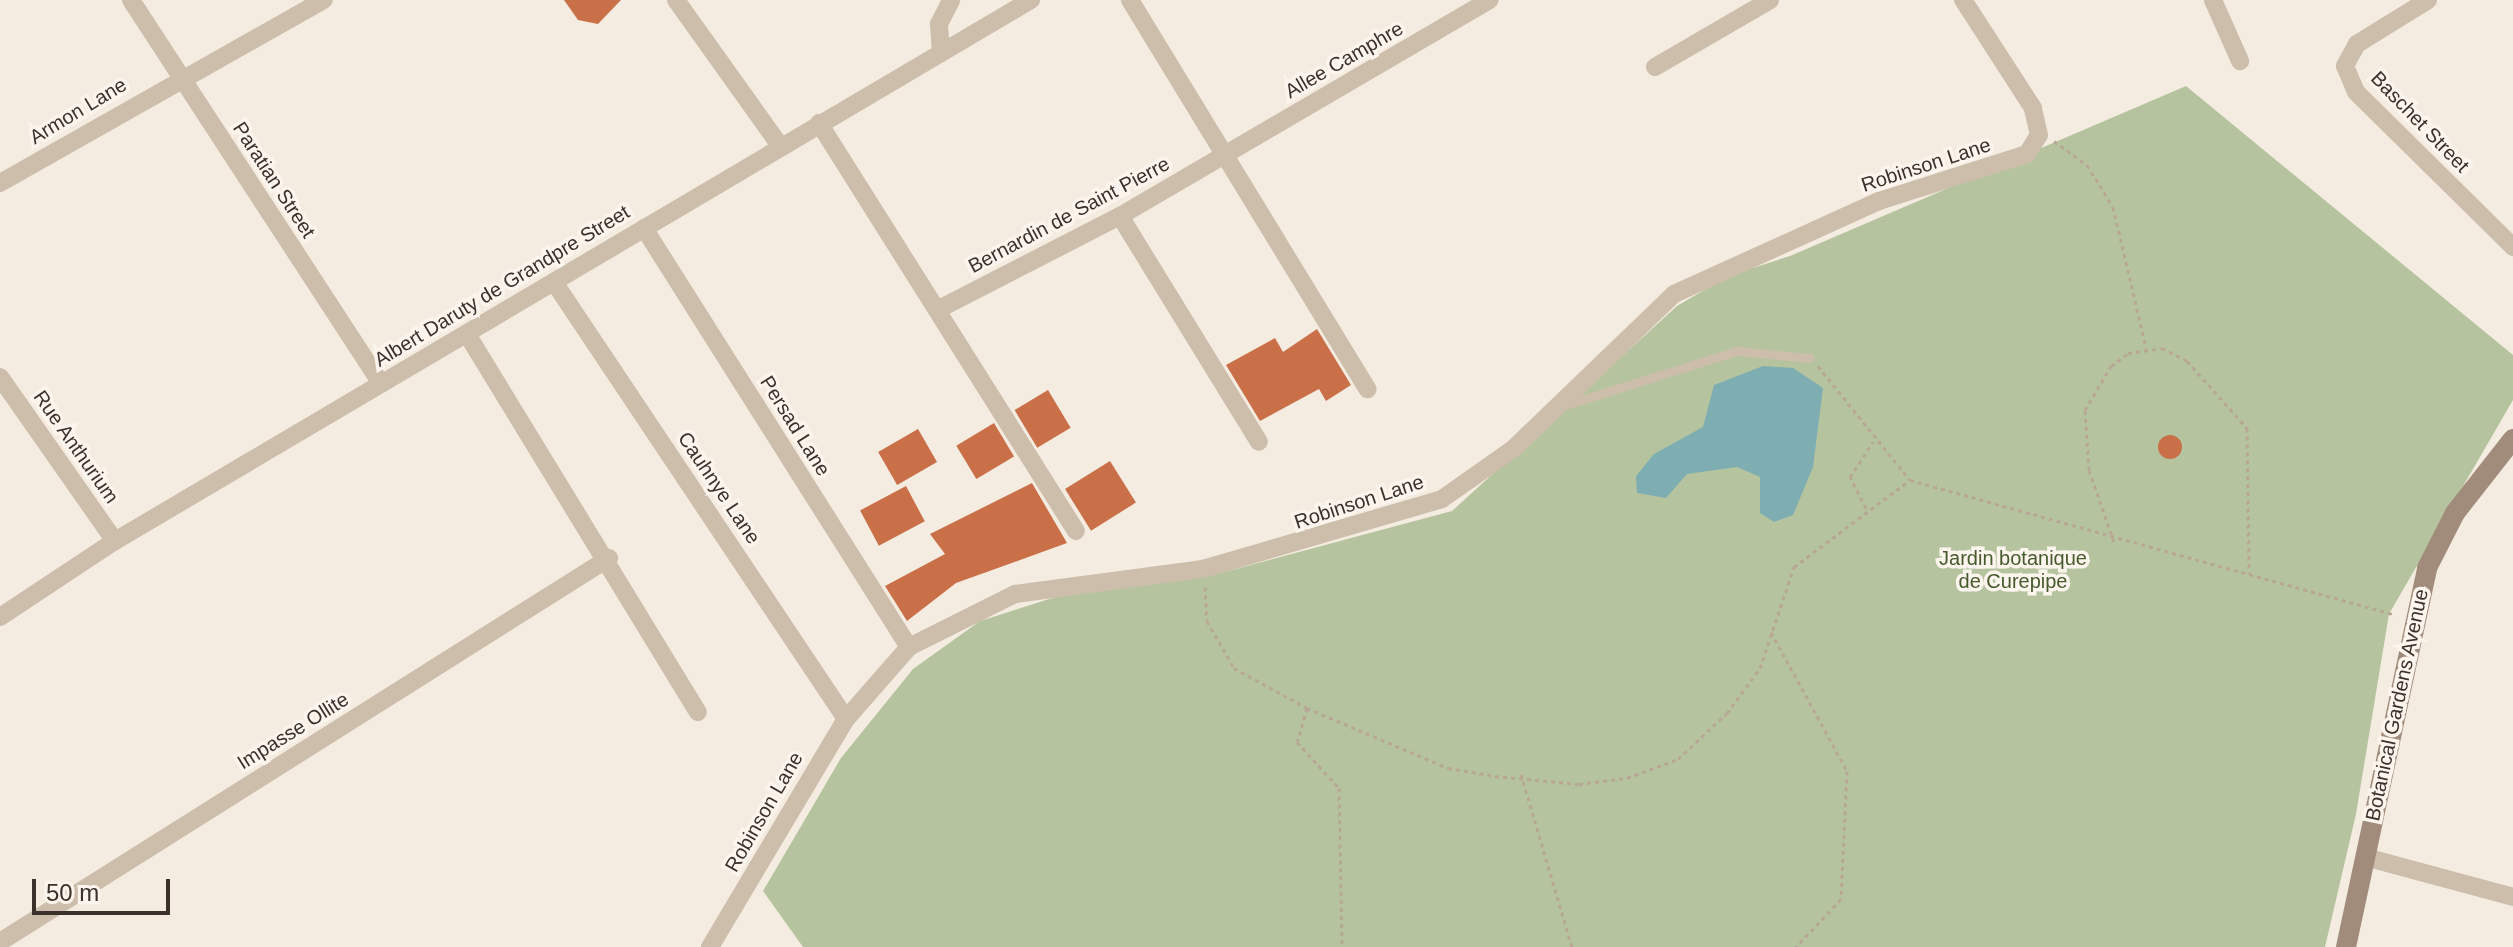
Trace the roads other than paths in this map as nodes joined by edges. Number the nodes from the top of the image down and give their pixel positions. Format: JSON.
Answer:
{"nodes":[{"id":1,"x":131,"y":0,"type":"edge"},
{"id":2,"x":324,"y":0,"type":"edge"},
{"id":3,"x":676,"y":0,"type":"edge"},
{"id":4,"x":951,"y":0,"type":"edge"},
{"id":5,"x":1031,"y":0,"type":"edge"},
{"id":6,"x":1130,"y":0,"type":"edge"},
{"id":7,"x":1490,"y":0,"type":"edge"},
{"id":8,"x":1770,"y":0,"type":"edge"},
{"id":9,"x":1963,"y":0,"type":"edge"},
{"id":10,"x":2213,"y":0,"type":"edge"},
{"id":11,"x":2428,"y":0,"type":"edge"},
{"id":12,"x":941,"y":53,"type":"junction"},
{"id":13,"x":2240,"y":61,"type":"dead end"},
{"id":14,"x":1655,"y":67,"type":"dead end"},
{"id":15,"x":180,"y":76,"type":"junction"},
{"id":16,"x":819,"y":123,"type":"junction"},
{"id":17,"x":780,"y":146,"type":"junction"},
{"id":18,"x":1221,"y":157,"type":"junction"},
{"id":19,"x":0,"y":183,"type":"edge"},
{"id":20,"x":1120,"y":216,"type":"junction"},
{"id":21,"x":644,"y":228,"type":"junction"},
{"id":22,"x":2513,"y":247,"type":"edge"},
{"id":23,"x":554,"y":282,"type":"junction"},
{"id":24,"x":937,"y":310,"type":"junction"},
{"id":25,"x":467,"y":334,"type":"junction"},
{"id":26,"x":1810,"y":358,"type":"road end"},
{"id":27,"x":0,"y":377,"type":"edge"},
{"id":28,"x":381,"y":384,"type":"junction"},
{"id":29,"x":1367,"y":389,"type":"dead end"},
{"id":30,"x":1556,"y":407,"type":"junction"},
{"id":31,"x":2513,"y":441,"type":"edge"},
{"id":32,"x":1259,"y":442,"type":"dead end"},
{"id":33,"x":1076,"y":531,"type":"dead end"},
{"id":34,"x":115,"y":541,"type":"junction"},
{"id":35,"x":609,"y":558,"type":"junction"},
{"id":36,"x":0,"y":617,"type":"edge"},
{"id":37,"x":909,"y":647,"type":"junction"},
{"id":38,"x":698,"y":712,"type":"dead end"},
{"id":39,"x":846,"y":719,"type":"junction"},
{"id":40,"x":2365,"y":857,"type":"junction"},
{"id":41,"x":2513,"y":897,"type":"edge"},
{"id":42,"x":0,"y":942,"type":"edge"},
{"id":43,"x":710,"y":947,"type":"edge"},
{"id":44,"x":2346,"y":947,"type":"edge"}],
"edges":[{"from":1,"to":15,"type":"street","name":"Paratian Street"},
{"from":2,"to":15,"type":"street","name":"Armon Lane"},
{"from":3,"to":17,"type":"street"},
{"from":4,"to":12,"type":"street"},
{"from":5,"to":12,"type":"street","name":"Albert Daruty de Grandpre Street"},
{"from":6,"to":18,"type":"street"},
{"from":7,"to":18,"type":"street","name":"Allee Camphre"},
{"from":8,"to":14,"type":"street"},
{"from":9,"to":30,"type":"street","name":"Robinson Lane"},
{"from":10,"to":13,"type":"street"},
{"from":11,"to":22,"type":"street","name":"Baschet Street"},
{"from":12,"to":16,"type":"street","name":"Albert Daruty de Grandpre Street"},
{"from":15,"to":19,"type":"street","name":"Armon Lane"},
{"from":15,"to":28,"type":"street","name":"Paratian Street"},
{"from":16,"to":17,"type":"street","name":"Albert Daruty de Grandpre Street"},
{"from":16,"to":24,"type":"street"},
{"from":17,"to":21,"type":"street","name":"Albert Daruty de Grandpre Street"},
{"from":18,"to":20,"type":"street","name":"Bernardin de Saint Pierre"},
{"from":18,"to":29,"type":"street"},
{"from":20,"to":24,"type":"street","name":"Bernardin de Saint Pierre"},
{"from":20,"to":32,"type":"street"},
{"from":21,"to":23,"type":"street","name":"Albert Daruty de Grandpre Street"},
{"from":21,"to":37,"type":"street","name":"Persad Lane"},
{"from":23,"to":25,"type":"street","name":"Albert Daruty de Grandpre Street"},
{"from":23,"to":39,"type":"street","name":"Cauhnye Lane"},
{"from":24,"to":33,"type":"street"},
{"from":25,"to":28,"type":"street","name":"Albert Daruty de Grandpre Street"},
{"from":25,"to":35,"type":"street"},
{"from":26,"to":30,"type":"lane"},
{"from":27,"to":34,"type":"street","name":"Rue Anthurium"},
{"from":28,"to":34,"type":"street","name":"Albert Daruty de Grandpre Street"},
{"from":30,"to":37,"type":"street","name":"Robinson Lane"},
{"from":31,"to":40,"type":"street","name":"Botanical Gardens Avenue"},
{"from":34,"to":36,"type":"street","name":"Albert Daruty de Grandpre Street"},
{"from":35,"to":38,"type":"street"},
{"from":35,"to":42,"type":"street","name":"Impasse Ollite"},
{"from":37,"to":39,"type":"street","name":"Robinson Lane"},
{"from":39,"to":43,"type":"street","name":"Robinson Lane"},
{"from":40,"to":41,"type":"street"},
{"from":40,"to":44,"type":"street","name":"Botanical Gardens Avenue"}]}
